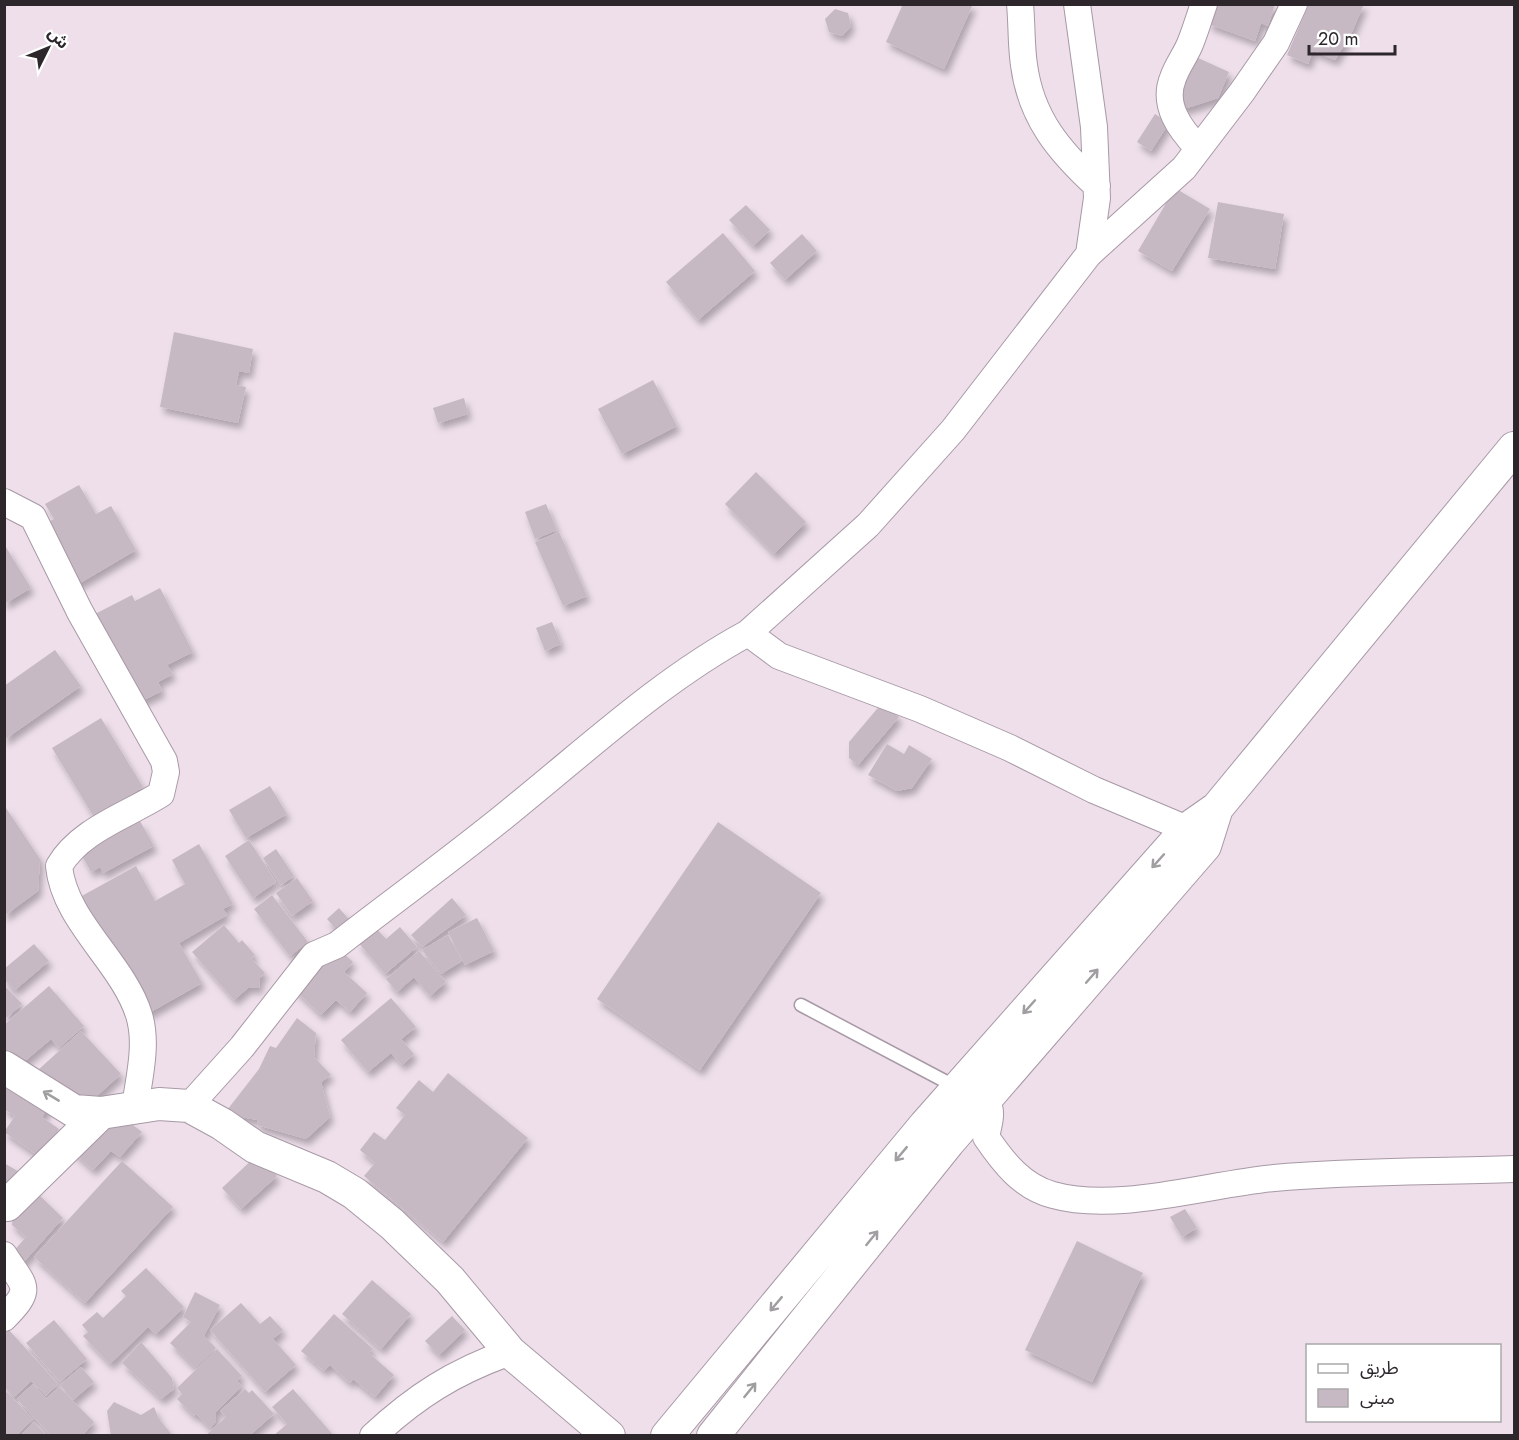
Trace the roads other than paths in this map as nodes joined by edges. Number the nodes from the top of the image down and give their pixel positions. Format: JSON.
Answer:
{"nodes":[{"id":1,"x":1020,"y":4,"type":"edge"},
{"id":2,"x":1077,"y":4,"type":"edge"},
{"id":3,"x":1204,"y":4,"type":"edge"},
{"id":4,"x":1294,"y":4,"type":"edge"},
{"id":5,"x":1198,"y":148,"type":"junction"},
{"id":6,"x":1097,"y":186,"type":"junction"},
{"id":7,"x":1089,"y":254,"type":"junction"},
{"id":8,"x":1515,"y":448,"type":"edge"},
{"id":9,"x":4,"y":502,"type":"edge"},
{"id":10,"x":748,"y":633,"type":"junction"},
{"id":11,"x":1196,"y":838,"type":"junction"},
{"id":12,"x":801,"y":1005,"type":"dead end"},
{"id":13,"x":4,"y":1067,"type":"edge"},
{"id":14,"x":969,"y":1089,"type":"junction"},
{"id":15,"x":189,"y":1106,"type":"junction"},
{"id":16,"x":135,"y":1107,"type":"junction"},
{"id":17,"x":102,"y":1113,"type":"junction"},
{"id":18,"x":936,"y":1134,"type":"junction"},
{"id":19,"x":986,"y":1137,"type":"junction"},
{"id":20,"x":1515,"y":1169,"type":"edge"},
{"id":21,"x":5,"y":1206,"type":"edge"},
{"id":22,"x":4,"y":1255,"type":"edge"},
{"id":23,"x":4,"y":1318,"type":"edge"},
{"id":24,"x":510,"y":1352,"type":"junction"},
{"id":25,"x":373,"y":1436,"type":"edge"},
{"id":26,"x":609,"y":1436,"type":"edge"},
{"id":27,"x":667,"y":1436,"type":"edge"},
{"id":28,"x":713,"y":1436,"type":"edge"}],
"edges":[{"from":1,"to":6,"type":"street"},
{"from":2,"to":6,"type":"street"},
{"from":3,"to":5,"type":"street"},
{"from":4,"to":5,"type":"street"},
{"from":5,"to":7,"type":"street"},
{"from":6,"to":7,"type":"street"},
{"from":7,"to":10,"type":"street"},
{"from":8,"to":11,"type":"street"},
{"from":9,"to":16,"type":"street"},
{"from":10,"to":11,"type":"street"},
{"from":10,"to":15,"type":"street"},
{"from":11,"to":14,"type":"street"},
{"from":12,"to":14,"type":"lane"},
{"from":17,"to":13,"type":"street","one_way":true},
{"from":14,"to":18,"type":"street"},
{"from":14,"to":19,"type":"street"},
{"from":15,"to":16,"type":"street"},
{"from":15,"to":24,"type":"street"},
{"from":16,"to":17,"type":"street"},
{"from":17,"to":21,"type":"street"},
{"from":18,"to":19,"type":"street"},
{"from":18,"to":27,"type":"street","one_way":true},
{"from":28,"to":18,"type":"street","one_way":true},
{"from":19,"to":20,"type":"street"},
{"from":22,"to":23,"type":"street"},
{"from":24,"to":25,"type":"street"},
{"from":24,"to":26,"type":"street"}]}
